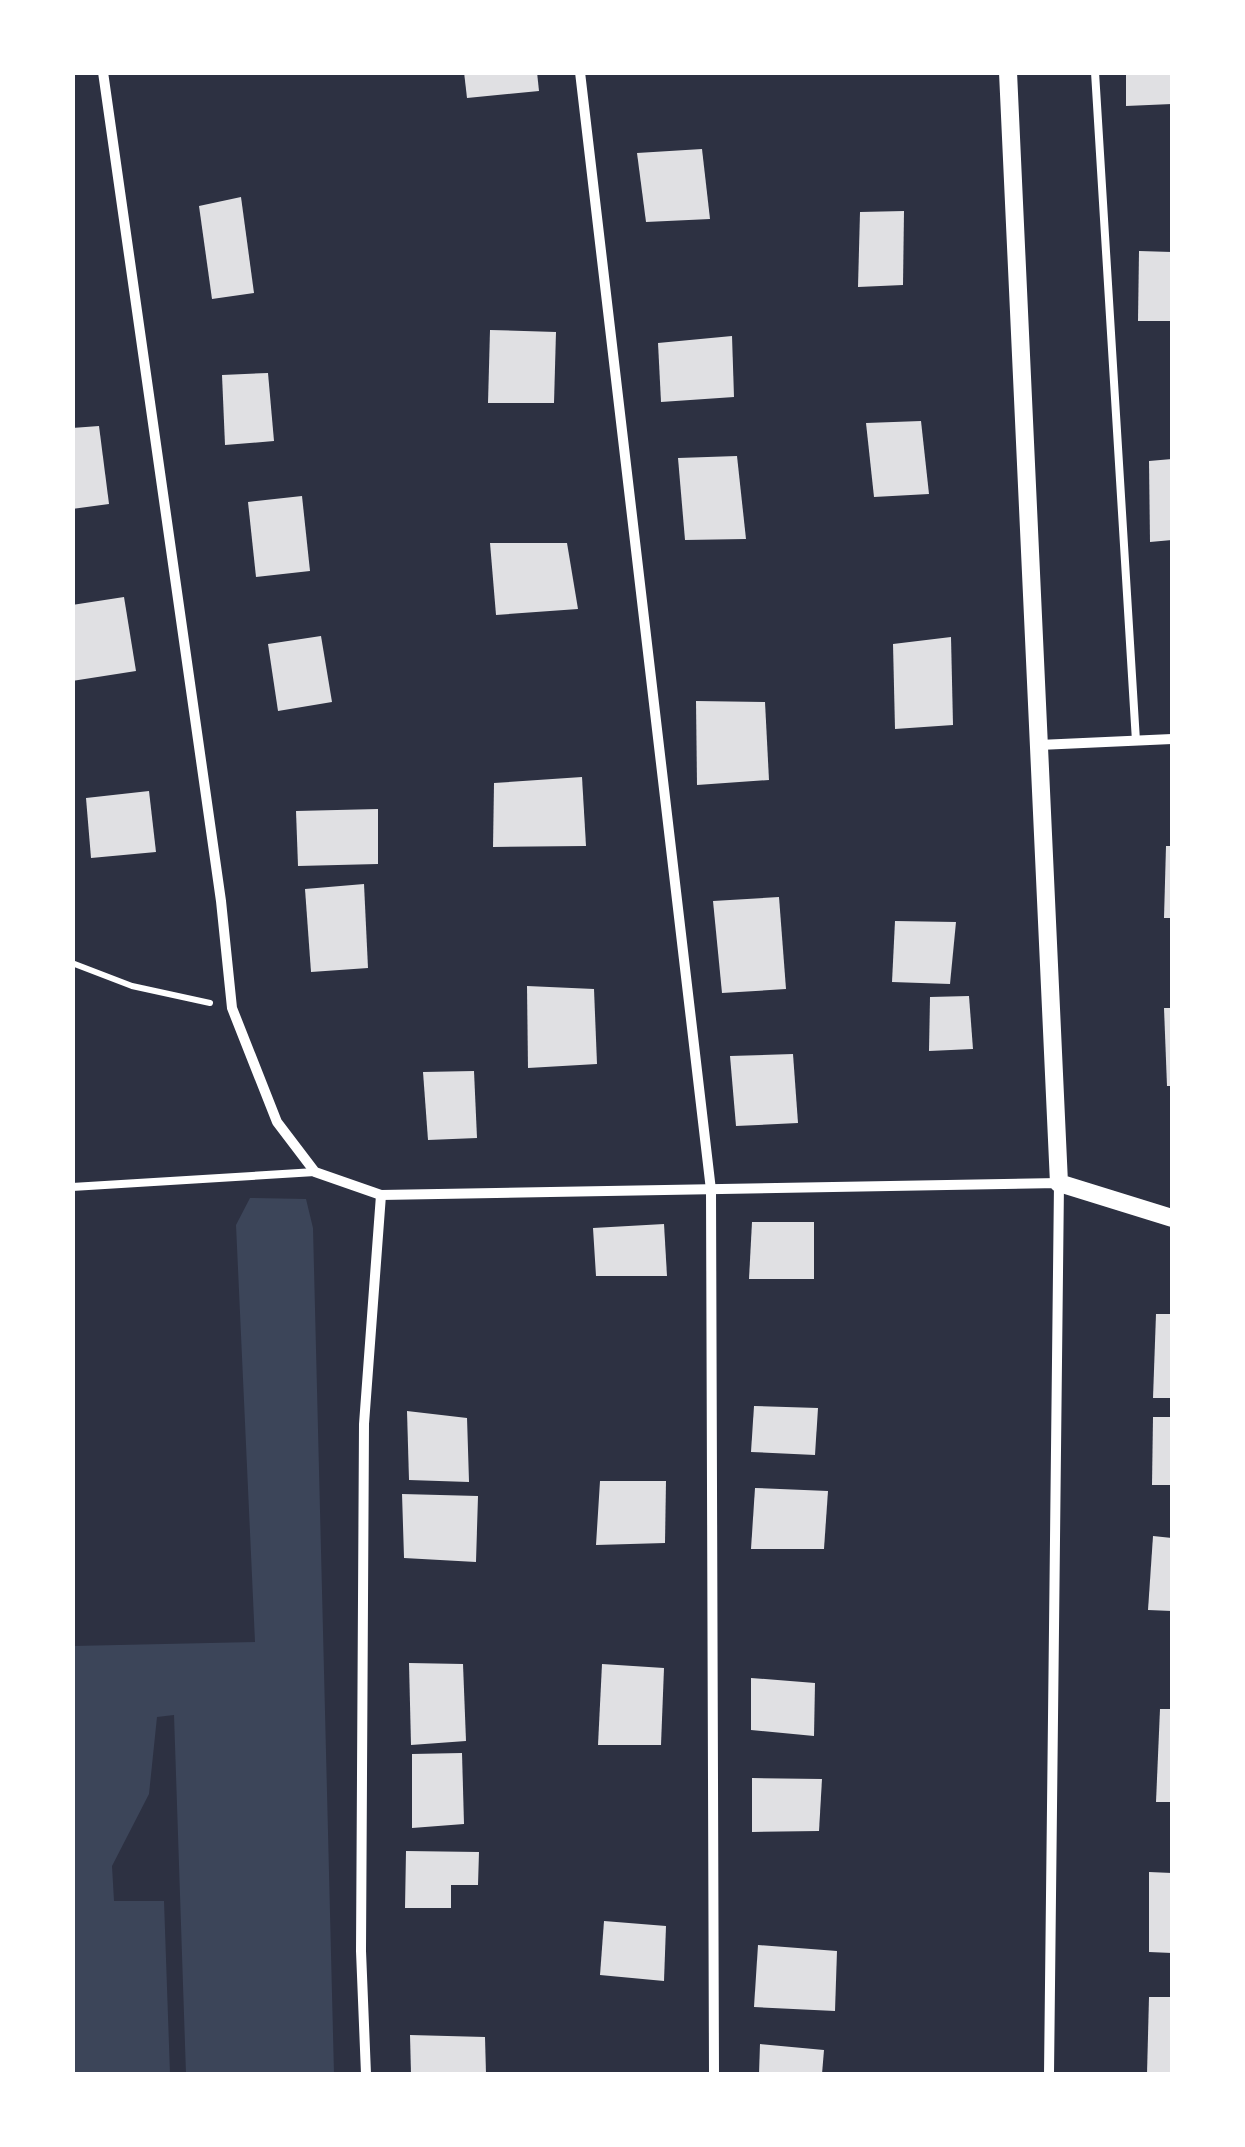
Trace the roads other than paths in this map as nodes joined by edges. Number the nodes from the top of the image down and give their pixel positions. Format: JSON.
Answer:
{"nodes":[{"id":1,"x":103,"y":72,"type":"edge"},
{"id":2,"x":580,"y":72,"type":"edge"},
{"id":3,"x":1008,"y":72,"type":"edge"},
{"id":4,"x":1095,"y":72,"type":"edge"},
{"id":5,"x":1172,"y":739,"type":"edge"},
{"id":6,"x":1136,"y":741,"type":"junction"},
{"id":7,"x":1039,"y":745,"type":"junction"},
{"id":8,"x":314,"y":1172,"type":"junction"},
{"id":9,"x":1058,"y":1183,"type":"junction"},
{"id":10,"x":72,"y":1187,"type":"edge"},
{"id":11,"x":711,"y":1190,"type":"junction"},
{"id":12,"x":381,"y":1196,"type":"junction"},
{"id":13,"x":1172,"y":1218,"type":"edge"},
{"id":14,"x":366,"y":2074,"type":"edge"},
{"id":15,"x":714,"y":2074,"type":"edge"},
{"id":16,"x":1049,"y":2074,"type":"edge"}],
"edges":[{"from":1,"to":8,"type":"street"},
{"from":2,"to":11,"type":"street"},
{"from":3,"to":7,"type":"street"},
{"from":4,"to":6,"type":"lane"},
{"from":5,"to":6,"type":"street"},
{"from":6,"to":7,"type":"street"},
{"from":7,"to":9,"type":"street"},
{"from":8,"to":10,"type":"lane"},
{"from":8,"to":12,"type":"street"},
{"from":9,"to":11,"type":"street"},
{"from":9,"to":13,"type":"street"},
{"from":9,"to":16,"type":"street"},
{"from":11,"to":12,"type":"street"},
{"from":11,"to":15,"type":"street"},
{"from":12,"to":14,"type":"street"}]}
